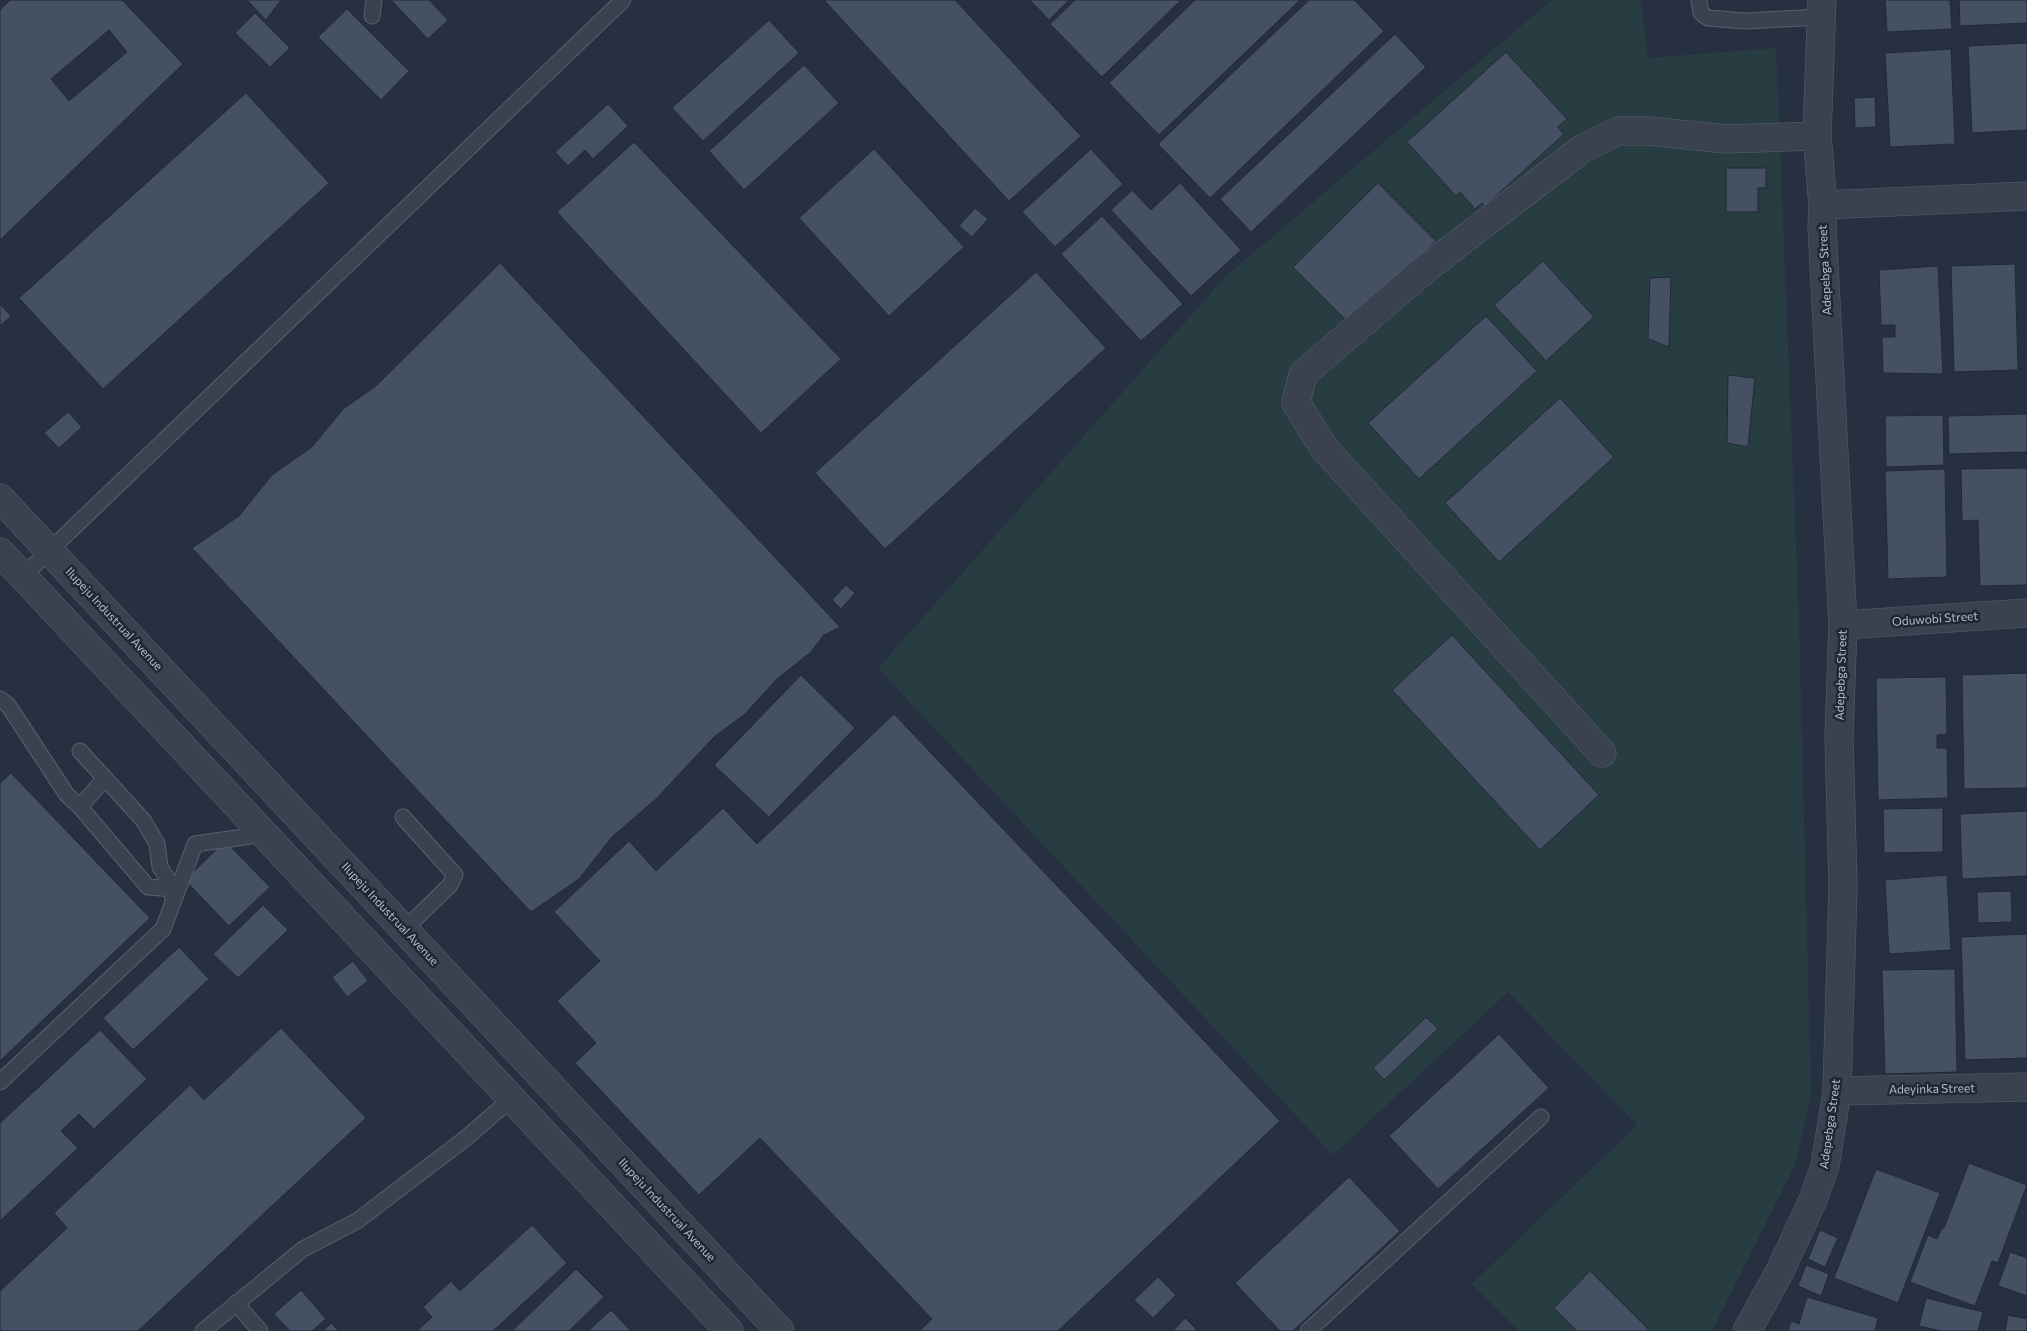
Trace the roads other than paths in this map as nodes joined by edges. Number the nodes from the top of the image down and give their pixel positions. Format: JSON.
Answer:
{"nodes":[{"id":1,"x":374,"y":0,"type":"edge"},
{"id":2,"x":1699,"y":0,"type":"edge"},
{"id":3,"x":619,"y":1,"type":"edge"},
{"id":4,"x":1822,"y":8,"type":"edge"},
{"id":5,"x":372,"y":16,"type":"dead end"},
{"id":6,"x":1817,"y":136,"type":"junction"},
{"id":7,"x":2027,"y":196,"type":"edge"},
{"id":8,"x":1823,"y":205,"type":"junction"},
{"id":9,"x":0,"y":498,"type":"edge"},
{"id":10,"x":49,"y":550,"type":"junction"},
{"id":11,"x":0,"y":552,"type":"edge"},
{"id":12,"x":23,"y":576,"type":"junction"},
{"id":13,"x":2027,"y":613,"type":"edge"},
{"id":14,"x":1843,"y":625,"type":"junction"},
{"id":15,"x":0,"y":699,"type":"edge"},
{"id":16,"x":80,"y":751,"type":"dead end"},
{"id":17,"x":1602,"y":753,"type":"dead end"},
{"id":18,"x":105,"y":778,"type":"junction"},
{"id":19,"x":80,"y":807,"type":"junction"},
{"id":20,"x":403,"y":817,"type":"dead end"},
{"id":21,"x":264,"y":834,"type":"junction"},
{"id":22,"x":174,"y":889,"type":"junction"},
{"id":23,"x":163,"y":929,"type":"junction"},
{"id":24,"x":404,"y":929,"type":"junction"},
{"id":25,"x":0,"y":1082,"type":"edge"},
{"id":26,"x":2027,"y":1087,"type":"edge"},
{"id":27,"x":1837,"y":1091,"type":"junction"},
{"id":28,"x":512,"y":1098,"type":"junction"},
{"id":29,"x":1541,"y":1117,"type":"dead end"},
{"id":30,"x":236,"y":1302,"type":"junction"},
{"id":31,"x":204,"y":1331,"type":"edge"},
{"id":32,"x":260,"y":1331,"type":"edge"},
{"id":33,"x":729,"y":1331,"type":"edge"},
{"id":34,"x":780,"y":1331,"type":"edge"},
{"id":35,"x":1308,"y":1331,"type":"edge"},
{"id":36,"x":1747,"y":1331,"type":"edge"}],
"edges":[{"from":1,"to":5,"type":"lane"},
{"from":2,"to":4,"type":"lane"},
{"from":3,"to":10,"type":"lane"},
{"from":4,"to":6,"type":"street","name":"Adepebga Street"},
{"from":6,"to":8,"type":"street","name":"Adepebga Street"},
{"from":6,"to":17,"type":"street"},
{"from":7,"to":8,"type":"street"},
{"from":8,"to":14,"type":"street","name":"Adepebga Street"},
{"from":9,"to":10,"type":"street","name":"Ilupeju Industrual Avenue"},
{"from":10,"to":12,"type":"lane"},
{"from":10,"to":24,"type":"street","name":"Ilupeju Industrual Avenue"},
{"from":11,"to":12,"type":"street"},
{"from":12,"to":21,"type":"street"},
{"from":13,"to":14,"type":"street","name":"Oduwobi Street"},
{"from":14,"to":27,"type":"street","name":"Adepebga Street"},
{"from":15,"to":19,"type":"lane"},
{"from":16,"to":18,"type":"lane"},
{"from":18,"to":19,"type":"lane"},
{"from":18,"to":22,"type":"lane"},
{"from":19,"to":22,"type":"lane"},
{"from":20,"to":24,"type":"lane"},
{"from":21,"to":23,"type":"lane"},
{"from":21,"to":28,"type":"street"},
{"from":22,"to":23,"type":"lane"},
{"from":23,"to":25,"type":"lane"},
{"from":24,"to":34,"type":"street","name":"Ilupeju Industrual Avenue"},
{"from":26,"to":27,"type":"street","name":"Adeyinka Street"},
{"from":27,"to":36,"type":"street","name":"Adepebga Street"},
{"from":28,"to":30,"type":"lane"},
{"from":28,"to":33,"type":"street"},
{"from":29,"to":35,"type":"lane"},
{"from":30,"to":31,"type":"lane"},
{"from":30,"to":32,"type":"lane"}]}
